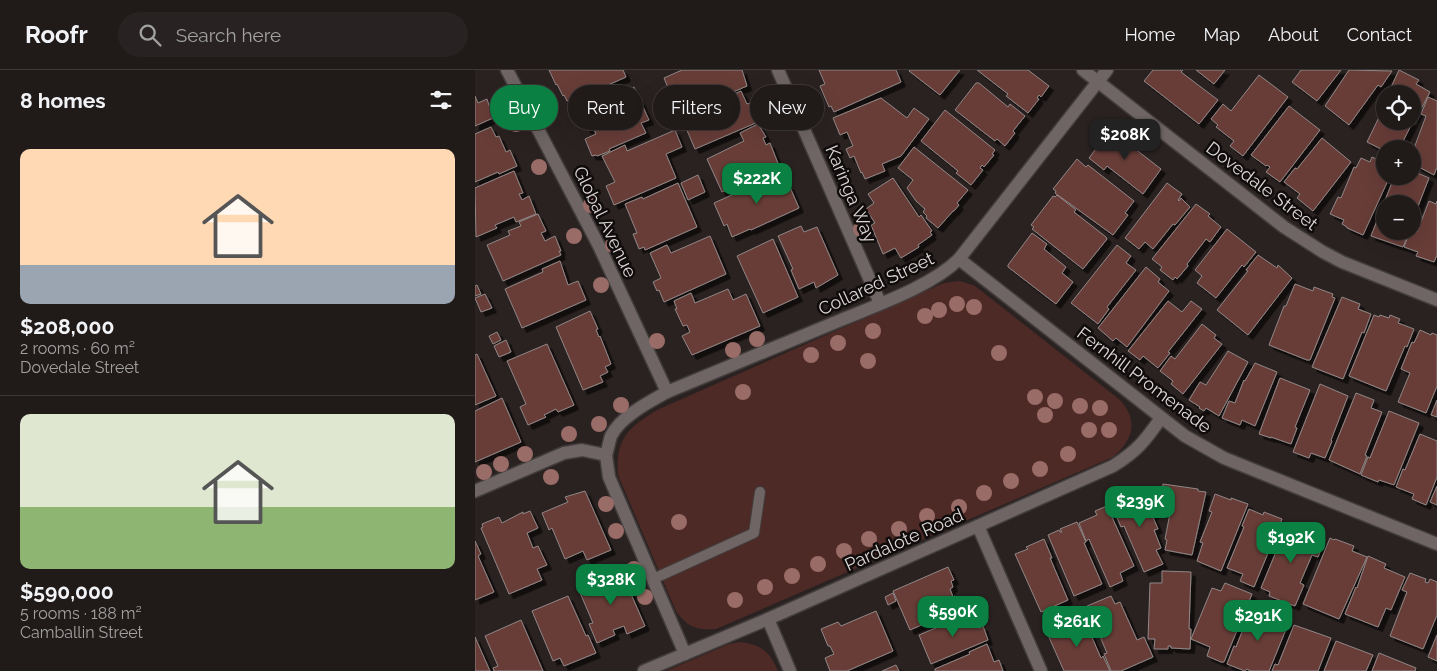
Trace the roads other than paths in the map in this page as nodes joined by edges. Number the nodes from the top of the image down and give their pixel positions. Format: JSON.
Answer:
{"nodes":[{"id":1,"x":507,"y":70,"type":"edge"},
{"id":2,"x":779,"y":70,"type":"edge"},
{"id":3,"x":1083,"y":70,"type":"edge"},
{"id":4,"x":1107,"y":70,"type":"edge"},
{"id":5,"x":1098,"y":81,"type":"junction"},
{"id":6,"x":959,"y":259,"type":"junction"},
{"id":7,"x":1437,"y":300,"type":"edge"},
{"id":8,"x":881,"y":303,"type":"junction"},
{"id":9,"x":667,"y":392,"type":"junction"},
{"id":10,"x":1161,"y":418,"type":"junction"},
{"id":11,"x":607,"y":455,"type":"junction"},
{"id":12,"x":475,"y":490,"type":"edge"},
{"id":13,"x":760,"y":492,"type":"dead end"},
{"id":14,"x":978,"y":526,"type":"junction"},
{"id":15,"x":1437,"y":544,"type":"edge"},
{"id":16,"x":653,"y":579,"type":"junction"},
{"id":17,"x":768,"y":619,"type":"junction"},
{"id":18,"x":685,"y":654,"type":"junction"},
{"id":19,"x":644,"y":671,"type":"edge"},
{"id":20,"x":790,"y":671,"type":"edge"},
{"id":21,"x":1041,"y":671,"type":"edge"}],
"edges":[{"from":1,"to":9,"type":"street","name":"Global Avenue"},
{"from":2,"to":8,"type":"street","name":"Karinga Way"},
{"from":3,"to":5,"type":"street","name":"Dovedale Street"},
{"from":4,"to":5,"type":"street","name":"Collared Street"},
{"from":5,"to":6,"type":"street","name":"Collared Street"},
{"from":5,"to":7,"type":"street","name":"Dovedale Street"},
{"from":6,"to":8,"type":"street","name":"Collared Street"},
{"from":6,"to":10,"type":"street","name":"Fernhill Promenade"},
{"from":8,"to":9,"type":"street","name":"Collared Street"},
{"from":9,"to":11,"type":"street","name":"Collared Street"},
{"from":10,"to":14,"type":"street","name":"Pardalote Road"},
{"from":10,"to":15,"type":"street","name":"Fernhill Promenade"},
{"from":11,"to":12,"type":"street"},
{"from":11,"to":16,"type":"street"},
{"from":13,"to":16,"type":"lane"},
{"from":14,"to":17,"type":"street","name":"Pardalote Road"},
{"from":14,"to":21,"type":"street"},
{"from":16,"to":18,"type":"street"},
{"from":17,"to":18,"type":"street","name":"Pardalote Road"},
{"from":17,"to":20,"type":"street"},
{"from":18,"to":19,"type":"street","name":"Pardalote Road"}]}
